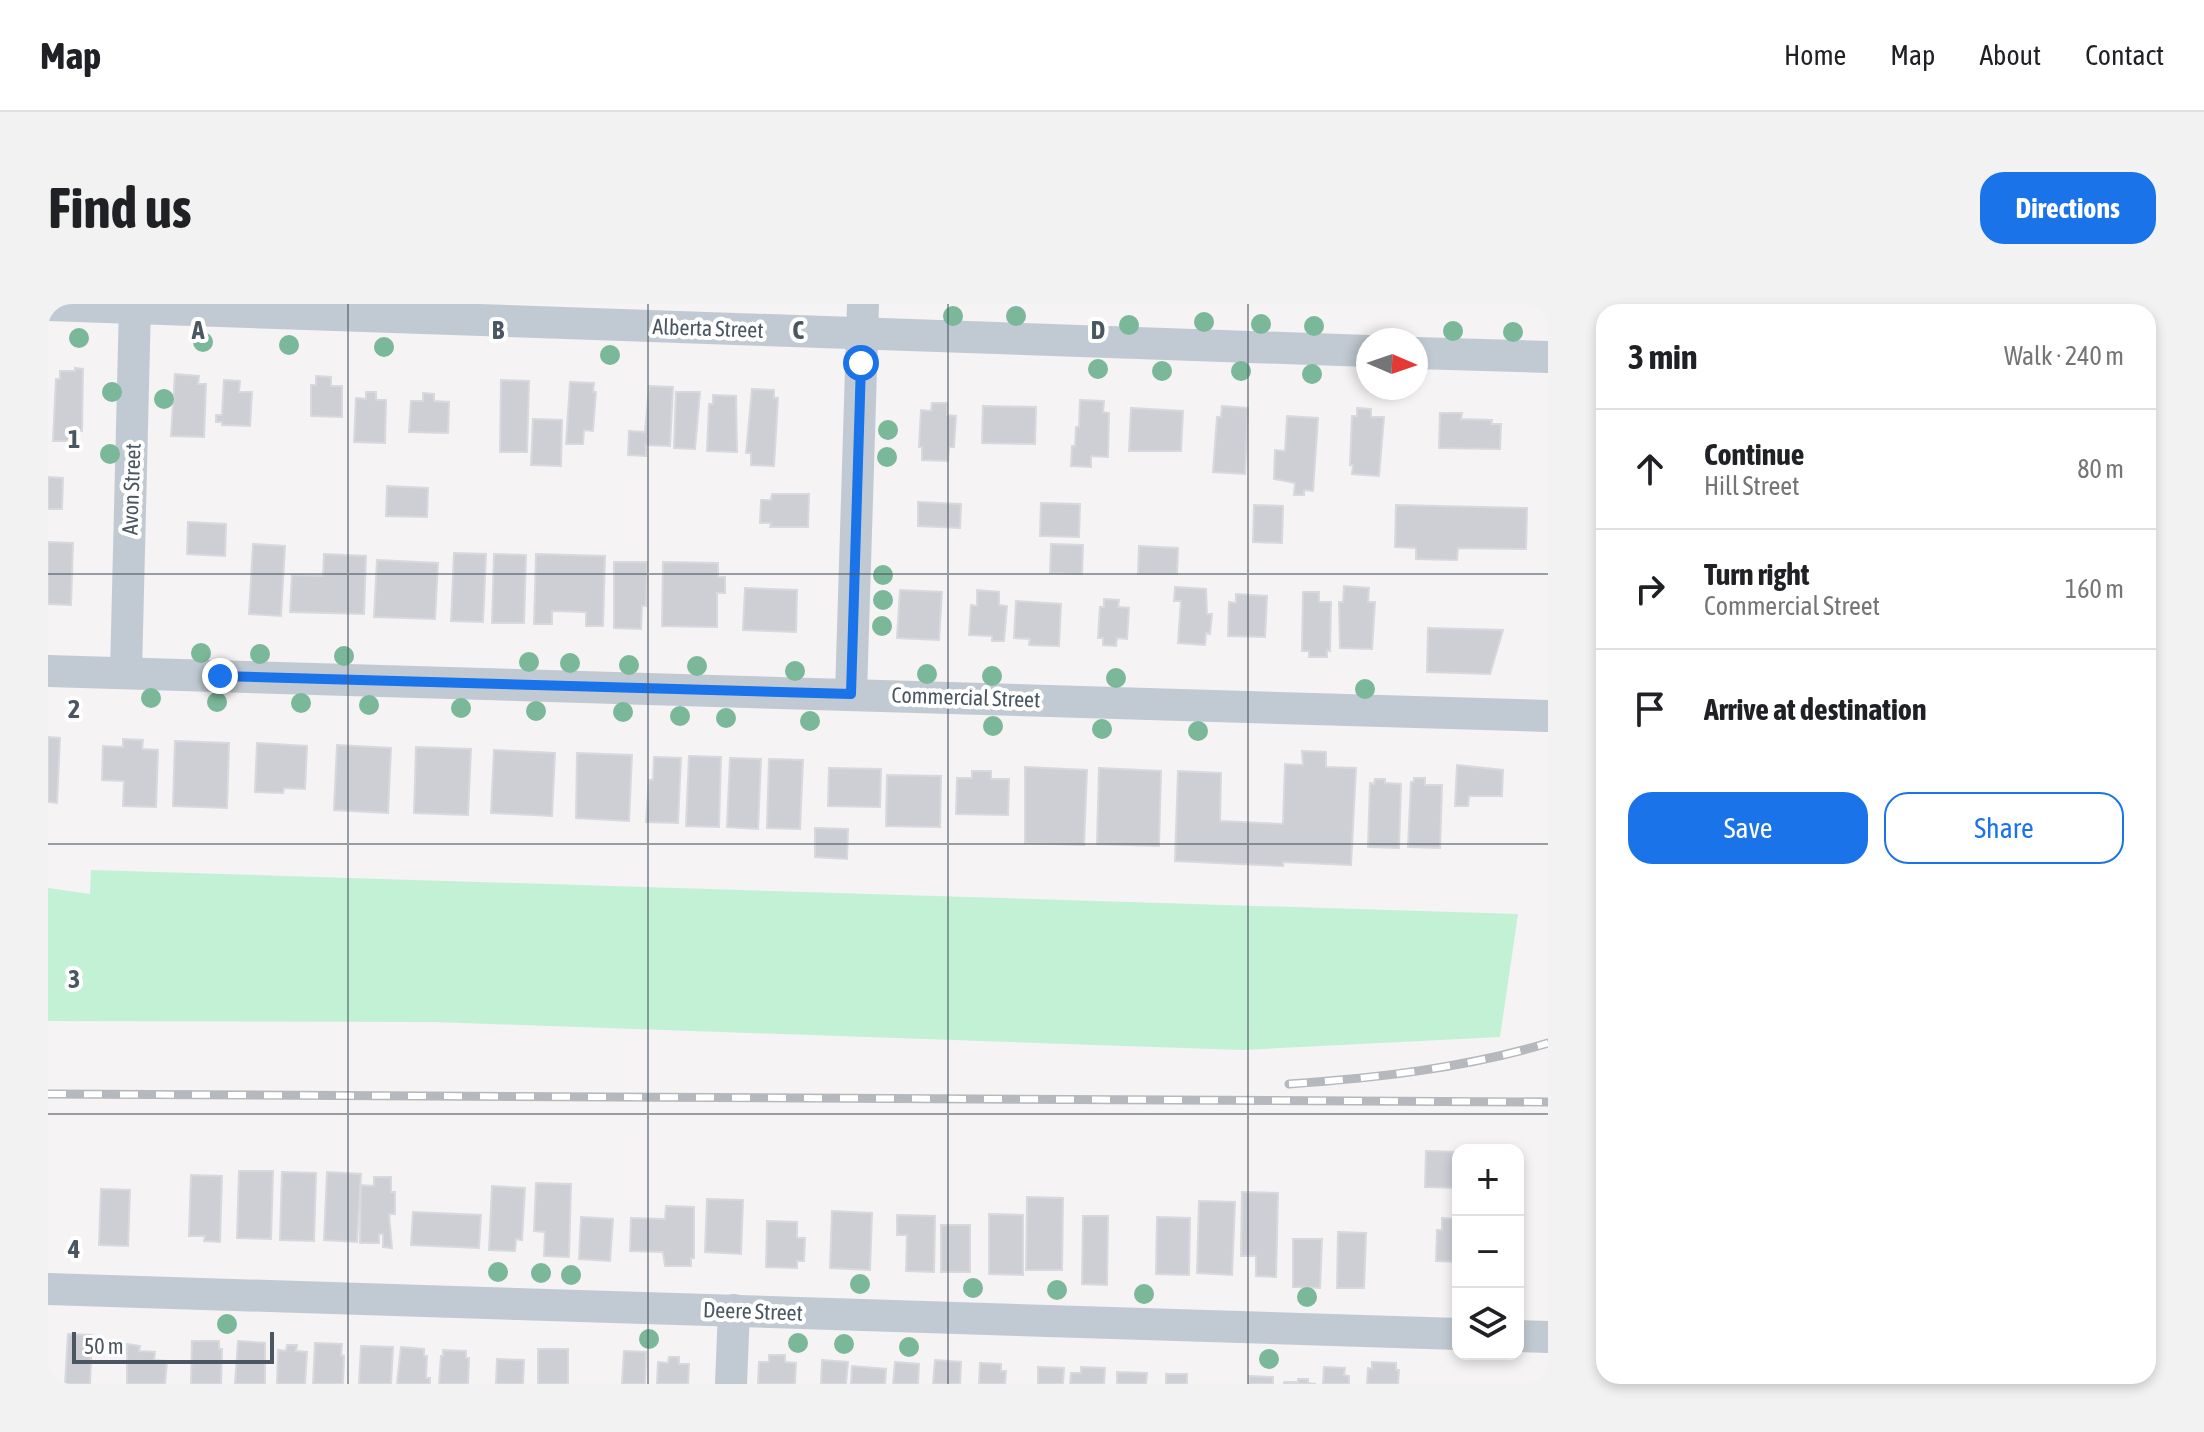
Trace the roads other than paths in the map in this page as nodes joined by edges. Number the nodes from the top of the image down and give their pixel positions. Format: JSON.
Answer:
{"nodes":[{"id":1,"x":48,"y":305,"type":"edge"},
{"id":2,"x":135,"y":306,"type":"edge"},
{"id":3,"x":862,"y":319,"type":"edge"},
{"id":4,"x":1356,"y":350,"type":"edge"},
{"id":5,"x":1428,"y":353,"type":"edge"},
{"id":6,"x":1548,"y":357,"type":"edge"},
{"id":7,"x":48,"y":671,"type":"edge"},
{"id":8,"x":126,"y":673,"type":"junction"},
{"id":9,"x":851,"y":694,"type":"junction"},
{"id":10,"x":1548,"y":716,"type":"edge"},
{"id":11,"x":48,"y":1289,"type":"edge"},
{"id":12,"x":734,"y":1310,"type":"junction"},
{"id":13,"x":1452,"y":1334,"type":"edge"},
{"id":14,"x":1524,"y":1336,"type":"edge"},
{"id":15,"x":1548,"y":1337,"type":"edge"},
{"id":16,"x":731,"y":1384,"type":"edge"}],
"edges":[{"from":1,"to":2,"type":"street","name":"Alberta Street"},
{"from":2,"to":3,"type":"street","name":"Alberta Street"},
{"from":2,"to":8,"type":"street","name":"Avon Street"},
{"from":3,"to":4,"type":"street","name":"Alberta Street"},
{"from":3,"to":9,"type":"street"},
{"from":5,"to":6,"type":"street"},
{"from":7,"to":8,"type":"street","name":"Commercial Street"},
{"from":8,"to":9,"type":"street","name":"Commercial Street"},
{"from":9,"to":10,"type":"street","name":"Commercial Street"},
{"from":11,"to":12,"type":"street","name":"Deere Street"},
{"from":12,"to":13,"type":"street","name":"Deere Street"},
{"from":12,"to":16,"type":"street"},
{"from":14,"to":15,"type":"street"}]}
